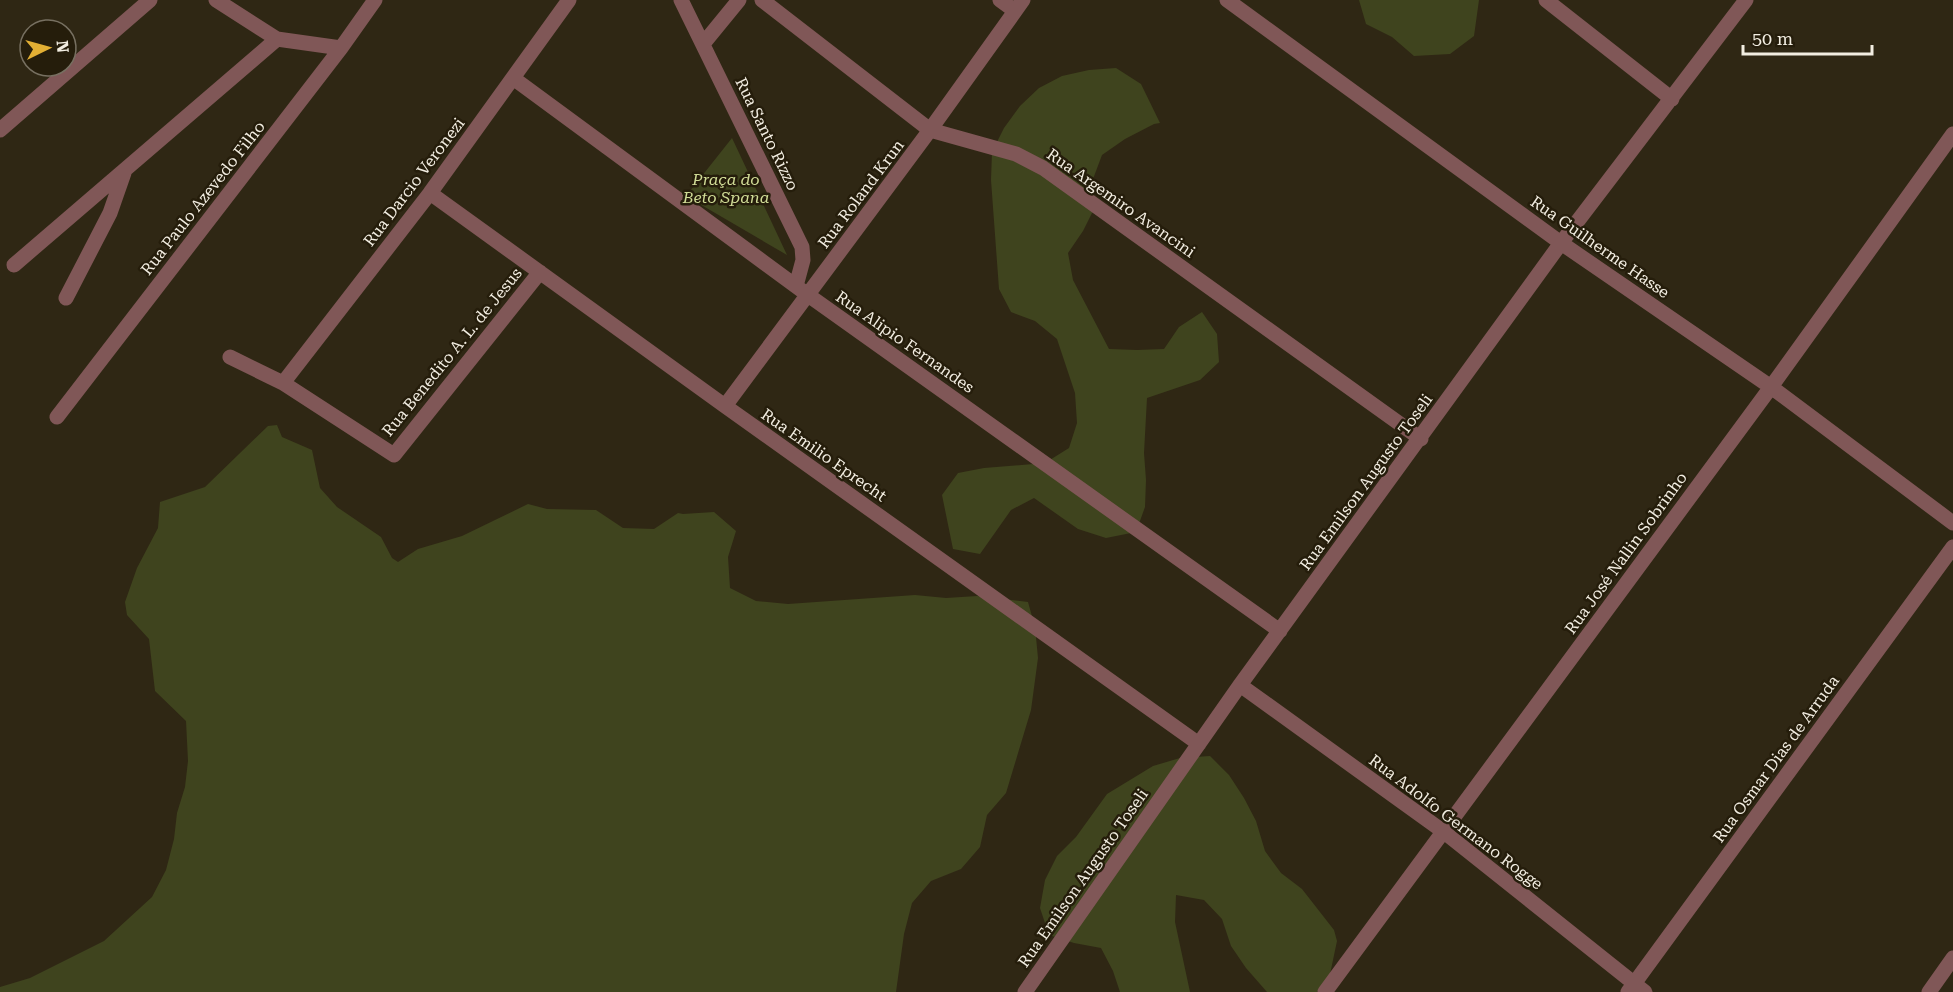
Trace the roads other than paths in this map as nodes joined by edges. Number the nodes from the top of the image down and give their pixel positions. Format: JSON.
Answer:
{"nodes":[{"id":1,"x":150,"y":0,"type":"edge"},
{"id":2,"x":216,"y":0,"type":"edge"},
{"id":3,"x":375,"y":0,"type":"edge"},
{"id":4,"x":569,"y":0,"type":"edge"},
{"id":5,"x":681,"y":0,"type":"edge"},
{"id":6,"x":739,"y":0,"type":"edge"},
{"id":7,"x":762,"y":0,"type":"edge"},
{"id":8,"x":1000,"y":0,"type":"edge"},
{"id":9,"x":1227,"y":0,"type":"edge"},
{"id":10,"x":1546,"y":0,"type":"edge"},
{"id":11,"x":1746,"y":0,"type":"edge"},
{"id":12,"x":1019,"y":5,"type":"edge"},
{"id":13,"x":277,"y":39,"type":"junction"},
{"id":14,"x":703,"y":44,"type":"junction"},
{"id":15,"x":341,"y":48,"type":"junction"},
{"id":16,"x":513,"y":78,"type":"junction"},
{"id":17,"x":1672,"y":99,"type":"junction"},
{"id":18,"x":0,"y":130,"type":"edge"},
{"id":19,"x":930,"y":130,"type":"junction"},
{"id":20,"x":1953,"y":134,"type":"edge"},
{"id":21,"x":125,"y":171,"type":"junction"},
{"id":22,"x":430,"y":193,"type":"junction"},
{"id":23,"x":1561,"y":243,"type":"junction"},
{"id":24,"x":14,"y":265,"type":"dead end"},
{"id":25,"x":540,"y":272,"type":"junction"},
{"id":26,"x":802,"y":291,"type":"junction"},
{"id":27,"x":66,"y":298,"type":"dead end"},
{"id":28,"x":230,"y":357,"type":"dead end"},
{"id":29,"x":283,"y":383,"type":"junction"},
{"id":30,"x":1771,"y":387,"type":"junction"},
{"id":31,"x":725,"y":406,"type":"junction"},
{"id":32,"x":57,"y":417,"type":"dead end"},
{"id":33,"x":1420,"y":439,"type":"junction"},
{"id":34,"x":1953,"y":523,"type":"edge"},
{"id":35,"x":1953,"y":547,"type":"edge"},
{"id":36,"x":1280,"y":632,"type":"junction"},
{"id":37,"x":1240,"y":686,"type":"junction"},
{"id":38,"x":1199,"y":744,"type":"junction"},
{"id":39,"x":1444,"y":832,"type":"junction"},
{"id":40,"x":1953,"y":958,"type":"edge"},
{"id":41,"x":1636,"y":989,"type":"edge"},
{"id":42,"x":1025,"y":992,"type":"edge"},
{"id":43,"x":1325,"y":992,"type":"edge"},
{"id":44,"x":1929,"y":992,"type":"edge"}],
"edges":[{"from":1,"to":18,"type":"street"},
{"from":2,"to":13,"type":"street"},
{"from":3,"to":15,"type":"street","name":"Rua Paulo Azevedo Filho"},
{"from":4,"to":16,"type":"street","name":"Rua Darcio Veronezi"},
{"from":5,"to":14,"type":"street","name":"Rua Santo Rizzo"},
{"from":6,"to":14,"type":"street"},
{"from":7,"to":19,"type":"street","name":"Rua Argemiro Avancini"},
{"from":8,"to":12,"type":"street"},
{"from":9,"to":23,"type":"street","name":"Rua Guilherme Hasse"},
{"from":10,"to":17,"type":"street"},
{"from":11,"to":17,"type":"street","name":"Rua Emilson Augusto Toseli"},
{"from":12,"to":19,"type":"street","name":"Rua Roland Krun"},
{"from":13,"to":15,"type":"street"},
{"from":13,"to":21,"type":"street"},
{"from":14,"to":26,"type":"street","name":"Rua Santo Rizzo"},
{"from":15,"to":32,"type":"street","name":"Rua Paulo Azevedo Filho"},
{"from":16,"to":22,"type":"street","name":"Rua Darcio Veronezi"},
{"from":16,"to":26,"type":"street","name":"Rua Alipio Fernandes"},
{"from":17,"to":23,"type":"street","name":"Rua Emilson Augusto Toseli"},
{"from":19,"to":26,"type":"street","name":"Rua Roland Krun"},
{"from":19,"to":33,"type":"street","name":"Rua Argemiro Avancini"},
{"from":20,"to":30,"type":"street","name":"Rua José Nallin Sobrinho"},
{"from":21,"to":24,"type":"street"},
{"from":21,"to":27,"type":"street"},
{"from":22,"to":25,"type":"street","name":"Rua Emilio Eprecht"},
{"from":22,"to":29,"type":"street","name":"Rua Darcio Veronezi"},
{"from":23,"to":30,"type":"street","name":"Rua Guilherme Hasse"},
{"from":23,"to":33,"type":"street","name":"Rua Emilson Augusto Toseli"},
{"from":25,"to":29,"type":"street","name":"Rua Benedito A. L. de Jesus"},
{"from":25,"to":31,"type":"street","name":"Rua Emilio Eprecht"},
{"from":26,"to":31,"type":"street","name":"Rua Roland Krun"},
{"from":26,"to":36,"type":"street","name":"Rua Alipio Fernandes"},
{"from":28,"to":29,"type":"street"},
{"from":30,"to":34,"type":"street","name":"Rua Guilherme Hasse"},
{"from":30,"to":39,"type":"street","name":"Rua José Nallin Sobrinho"},
{"from":31,"to":38,"type":"street","name":"Rua Emilio Eprecht"},
{"from":33,"to":36,"type":"street","name":"Rua Emilson Augusto Toseli"},
{"from":35,"to":41,"type":"street","name":"Rua Osmar Dias de Arruda"},
{"from":36,"to":37,"type":"street","name":"Rua Emilson Augusto Toseli"},
{"from":37,"to":38,"type":"street","name":"Rua Emilson Augusto Toseli"},
{"from":37,"to":39,"type":"street","name":"Rua Adolfo Germano Rogge"},
{"from":38,"to":42,"type":"street","name":"Rua Emilson Augusto Toseli"},
{"from":39,"to":41,"type":"street","name":"Rua Adolfo Germano Rogge"},
{"from":39,"to":43,"type":"street","name":"Rua José Nallin Sobrinho"},
{"from":40,"to":44,"type":"street"}]}
